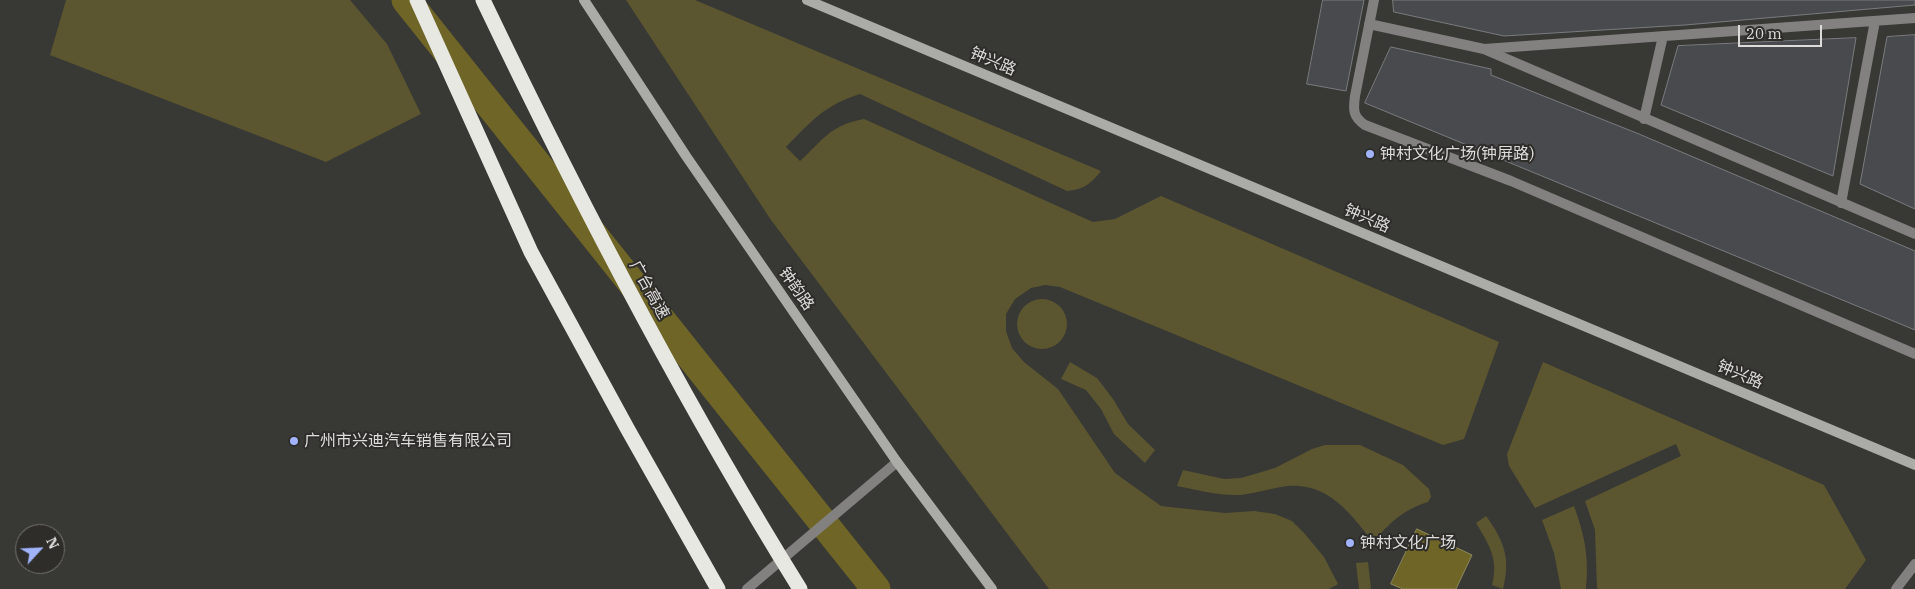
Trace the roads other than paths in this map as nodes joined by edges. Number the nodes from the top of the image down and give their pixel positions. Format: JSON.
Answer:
{"nodes":[{"id":1,"x":417,"y":0,"type":"edge"},
{"id":2,"x":483,"y":0,"type":"edge"},
{"id":3,"x":584,"y":0,"type":"edge"},
{"id":4,"x":806,"y":0,"type":"edge"},
{"id":5,"x":1374,"y":0,"type":"edge"},
{"id":6,"x":1915,"y":18,"type":"edge"},
{"id":7,"x":1874,"y":21,"type":"junction"},
{"id":8,"x":1369,"y":24,"type":"junction"},
{"id":9,"x":1663,"y":36,"type":"junction"},
{"id":10,"x":1484,"y":49,"type":"junction"},
{"id":11,"x":1644,"y":119,"type":"junction"},
{"id":12,"x":1841,"y":203,"type":"junction"},
{"id":13,"x":1915,"y":234,"type":"edge"},
{"id":14,"x":1915,"y":354,"type":"edge"},
{"id":15,"x":897,"y":462,"type":"junction"},
{"id":16,"x":1915,"y":465,"type":"edge"},
{"id":17,"x":1915,"y":564,"type":"edge"},
{"id":18,"x":718,"y":589,"type":"edge"},
{"id":19,"x":747,"y":589,"type":"edge"},
{"id":20,"x":800,"y":589,"type":"edge"},
{"id":21,"x":992,"y":589,"type":"edge"},
{"id":22,"x":1896,"y":589,"type":"edge"}],
"edges":[{"from":1,"to":18,"type":"highway"},
{"from":2,"to":20,"type":"highway","name":"广台高速","bridge":true},
{"from":3,"to":15,"type":"main road","name":"钟韵路"},
{"from":4,"to":16,"type":"main road","name":"钟兴路"},
{"from":5,"to":8,"type":"street"},
{"from":6,"to":7,"type":"street"},
{"from":7,"to":9,"type":"street"},
{"from":7,"to":12,"type":"street"},
{"from":8,"to":10,"type":"street"},
{"from":8,"to":14,"type":"street"},
{"from":9,"to":10,"type":"street"},
{"from":9,"to":11,"type":"street"},
{"from":10,"to":11,"type":"street"},
{"from":11,"to":12,"type":"street"},
{"from":12,"to":13,"type":"street"},
{"from":15,"to":19,"type":"street"},
{"from":15,"to":21,"type":"main road","name":"钟韵路"},
{"from":17,"to":22,"type":"street"}]}
